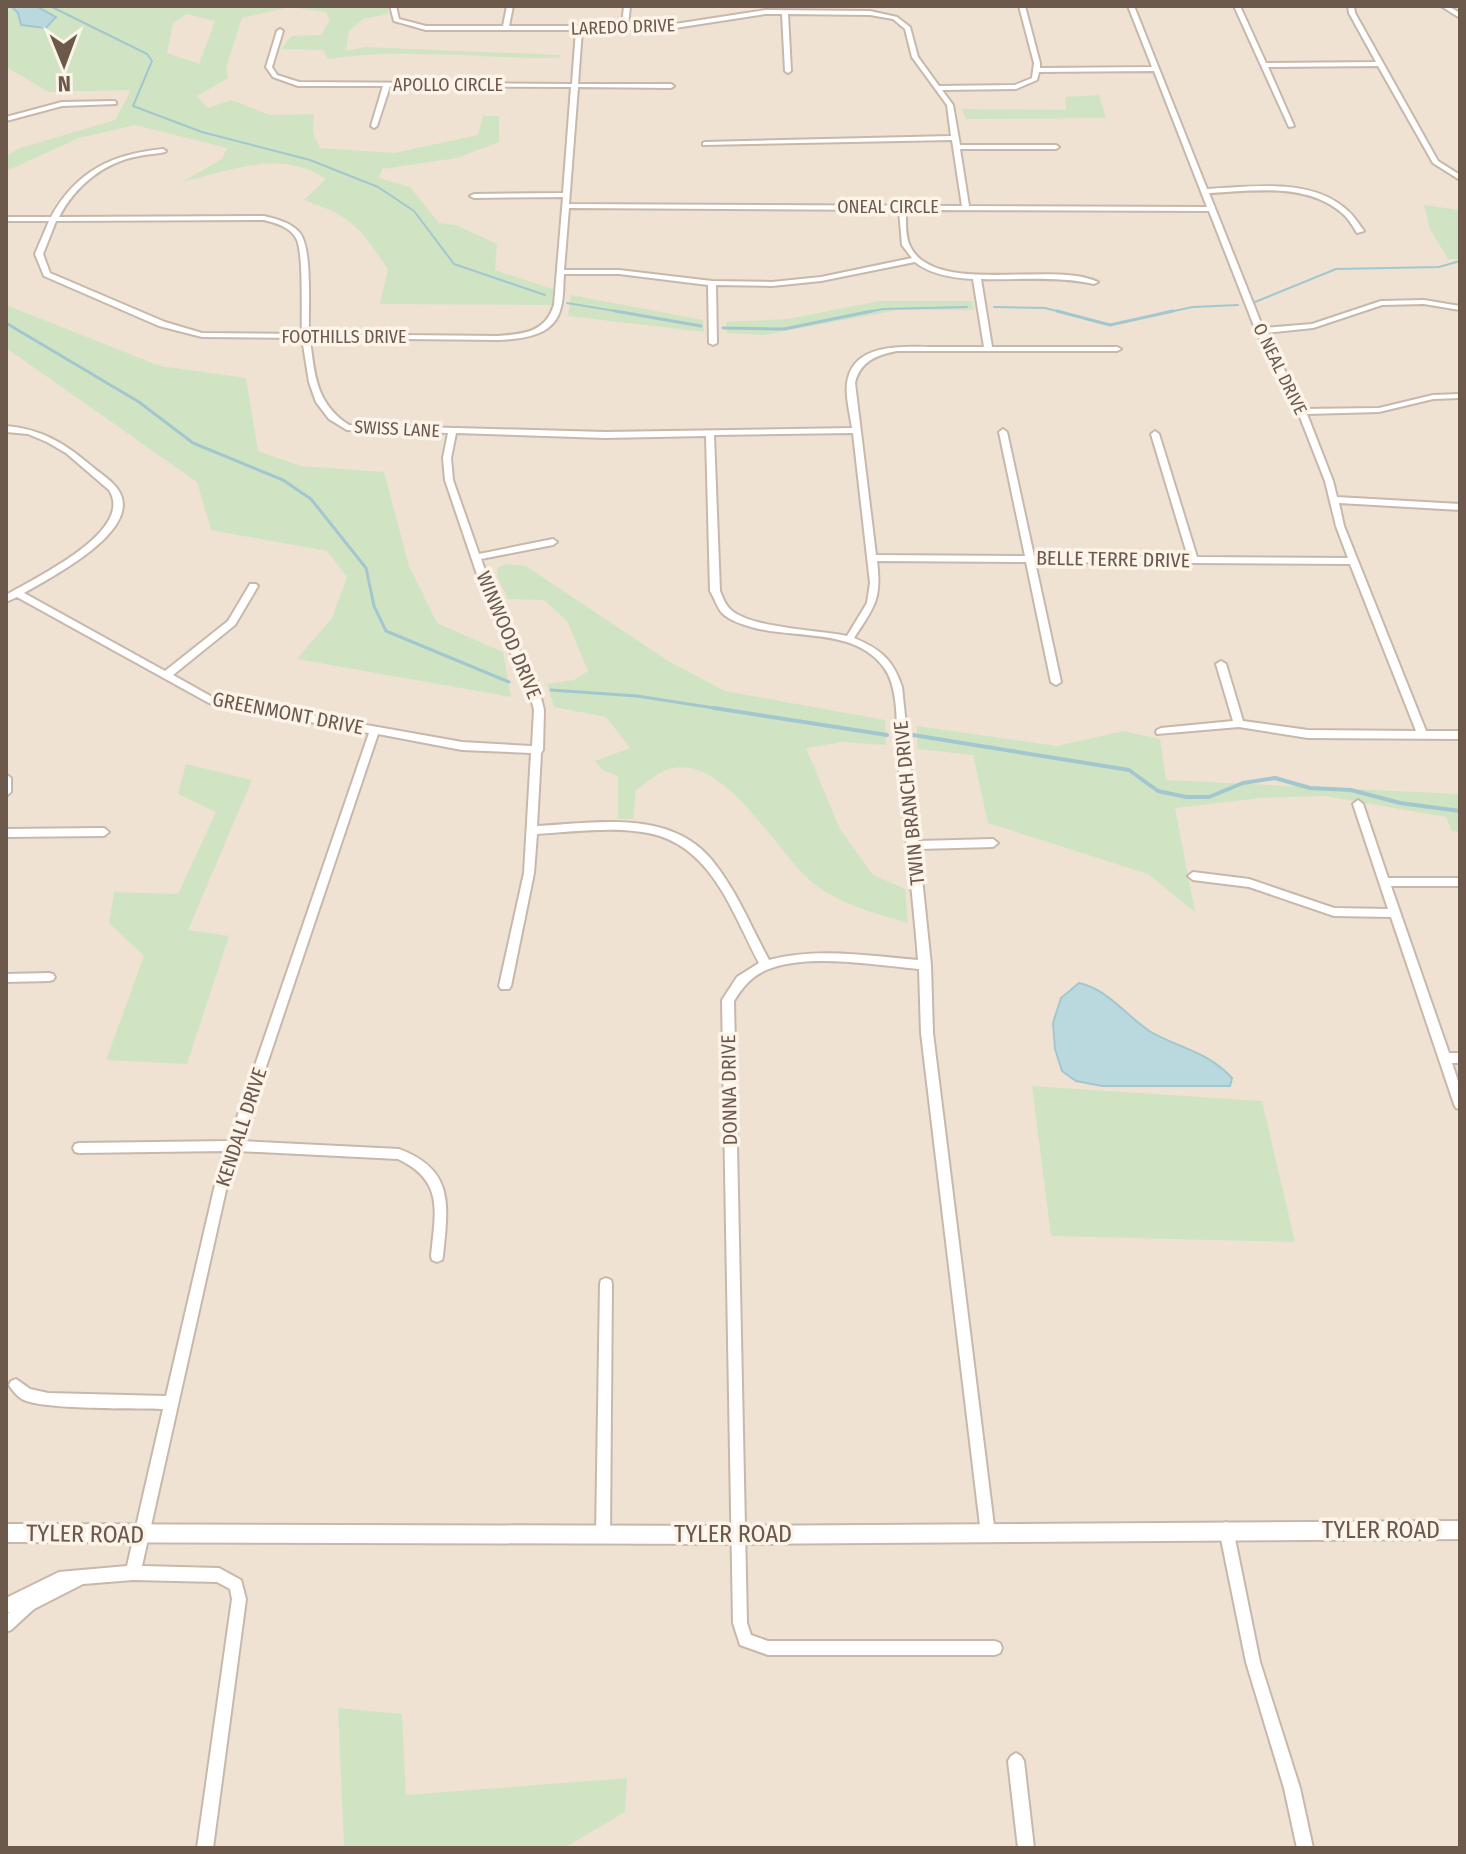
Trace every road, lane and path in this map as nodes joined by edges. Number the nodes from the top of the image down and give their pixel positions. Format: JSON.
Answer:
{"nodes":[{"id":1,"x":393,"y":6,"type":"edge"},
{"id":2,"x":510,"y":6,"type":"edge"},
{"id":3,"x":627,"y":6,"type":"edge"},
{"id":4,"x":1022,"y":6,"type":"edge"},
{"id":5,"x":1131,"y":6,"type":"edge"},
{"id":6,"x":1237,"y":6,"type":"edge"},
{"id":7,"x":1351,"y":6,"type":"edge"},
{"id":8,"x":1444,"y":6,"type":"edge"},
{"id":9,"x":785,"y":12,"type":"junction"},
{"id":10,"x":1460,"y":16,"type":"edge"},
{"id":11,"x":505,"y":29,"type":"junction"},
{"id":12,"x":579,"y":29,"type":"junction"},
{"id":13,"x":625,"y":29,"type":"junction"},
{"id":14,"x":280,"y":31,"type":"dead end"},
{"id":15,"x":1379,"y":64,"type":"junction"},
{"id":16,"x":1263,"y":65,"type":"junction"},
{"id":17,"x":1155,"y":69,"type":"junction"},
{"id":18,"x":1037,"y":70,"type":"junction"},
{"id":19,"x":788,"y":71,"type":"dead end"},
{"id":20,"x":387,"y":85,"type":"junction"},
{"id":21,"x":575,"y":86,"type":"junction"},
{"id":22,"x":671,"y":86,"type":"dead end"},
{"id":23,"x":936,"y":88,"type":"junction"},
{"id":24,"x":114,"y":103,"type":"dead end"},
{"id":25,"x":6,"y":119,"type":"edge"},
{"id":26,"x":374,"y":126,"type":"dead end"},
{"id":27,"x":1291,"y":126,"type":"dead end"},
{"id":28,"x":956,"y":142,"type":"junction"},
{"id":29,"x":705,"y":144,"type":"dead end"},
{"id":30,"x":1056,"y":147,"type":"dead end"},
{"id":31,"x":163,"y":151,"type":"dead end"},
{"id":32,"x":1460,"y":178,"type":"edge"},
{"id":33,"x":1204,"y":191,"type":"junction"},
{"id":34,"x":566,"y":195,"type":"junction"},
{"id":35,"x":474,"y":196,"type":"dead end"},
{"id":36,"x":565,"y":206,"type":"junction"},
{"id":37,"x":902,"y":207,"type":"junction"},
{"id":38,"x":966,"y":208,"type":"junction"},
{"id":39,"x":1211,"y":209,"type":"junction"},
{"id":40,"x":6,"y":219,"type":"edge"},
{"id":41,"x":55,"y":219,"type":"junction"},
{"id":42,"x":1360,"y":231,"type":"dead end"},
{"id":43,"x":915,"y":260,"type":"junction"},
{"id":44,"x":560,"y":272,"type":"junction"},
{"id":45,"x":977,"y":277,"type":"junction"},
{"id":46,"x":1094,"y":282,"type":"dead end"},
{"id":47,"x":712,"y":283,"type":"junction"},
{"id":48,"x":1460,"y":308,"type":"edge"},
{"id":49,"x":1260,"y":331,"type":"junction"},
{"id":50,"x":306,"y":337,"type":"junction"},
{"id":51,"x":713,"y":343,"type":"dead end"},
{"id":52,"x":988,"y":348,"type":"junction"},
{"id":53,"x":1117,"y":349,"type":"dead end"},
{"id":54,"x":1460,"y":396,"type":"edge"},
{"id":55,"x":1302,"y":412,"type":"junction"},
{"id":56,"x":6,"y":429,"type":"edge"},
{"id":57,"x":857,"y":430,"type":"junction"},
{"id":58,"x":452,"y":432,"type":"junction"},
{"id":59,"x":1003,"y":432,"type":"dead end"},
{"id":60,"x":710,"y":433,"type":"junction"},
{"id":61,"x":1155,"y":434,"type":"dead end"},
{"id":62,"x":1334,"y":500,"type":"junction"},
{"id":63,"x":1460,"y":507,"type":"edge"},
{"id":64,"x":553,"y":542,"type":"dead end"},
{"id":65,"x":477,"y":557,"type":"junction"},
{"id":66,"x":872,"y":558,"type":"junction"},
{"id":67,"x":1030,"y":558,"type":"junction"},
{"id":68,"x":1193,"y":560,"type":"junction"},
{"id":69,"x":1353,"y":561,"type":"junction"},
{"id":70,"x":253,"y":586,"type":"dead end"},
{"id":71,"x":16,"y":592,"type":"junction"},
{"id":72,"x":6,"y":599,"type":"edge"},
{"id":73,"x":850,"y":638,"type":"junction"},
{"id":74,"x":1221,"y":664,"type":"dead end"},
{"id":75,"x":165,"y":676,"type":"junction"},
{"id":76,"x":1056,"y":682,"type":"dead end"},
{"id":77,"x":1239,"y":724,"type":"junction"},
{"id":78,"x":375,"y":730,"type":"junction"},
{"id":79,"x":1161,"y":732,"type":"dead end"},
{"id":80,"x":1422,"y":735,"type":"junction"},
{"id":81,"x":1460,"y":735,"type":"edge"},
{"id":82,"x":538,"y":750,"type":"junction"},
{"id":83,"x":6,"y":778,"type":"edge"},
{"id":84,"x":6,"y":792,"type":"edge"},
{"id":85,"x":1358,"y":804,"type":"dead end"},
{"id":86,"x":533,"y":830,"type":"junction"},
{"id":87,"x":104,"y":832,"type":"dead end"},
{"id":88,"x":6,"y":833,"type":"edge"},
{"id":89,"x":993,"y":843,"type":"dead end"},
{"id":90,"x":914,"y":845,"type":"junction"},
{"id":91,"x":1193,"y":876,"type":"dead end"},
{"id":92,"x":1384,"y":882,"type":"junction"},
{"id":93,"x":1460,"y":882,"type":"edge"},
{"id":94,"x":1393,"y":913,"type":"junction"},
{"id":95,"x":765,"y":963,"type":"junction"},
{"id":96,"x":925,"y":965,"type":"junction"},
{"id":97,"x":49,"y":977,"type":"dead end"},
{"id":98,"x":6,"y":978,"type":"edge"},
{"id":99,"x":505,"y":986,"type":"dead end"},
{"id":100,"x":1444,"y":1058,"type":"junction"},
{"id":101,"x":1460,"y":1058,"type":"edge"},
{"id":102,"x":1460,"y":1104,"type":"edge"},
{"id":103,"x":233,"y":1146,"type":"junction"},
{"id":104,"x":79,"y":1148,"type":"dead end"},
{"id":105,"x":437,"y":1256,"type":"dead end"},
{"id":106,"x":606,"y":1284,"type":"dead end"},
{"id":107,"x":16,"y":1385,"type":"dead end"},
{"id":108,"x":171,"y":1403,"type":"junction"},
{"id":109,"x":1226,"y":1529,"type":"junction"},
{"id":110,"x":1460,"y":1530,"type":"edge"},
{"id":111,"x":6,"y":1533,"type":"edge"},
{"id":112,"x":603,"y":1534,"type":"junction"},
{"id":113,"x":988,"y":1534,"type":"junction"},
{"id":114,"x":141,"y":1535,"type":"junction"},
{"id":115,"x":739,"y":1535,"type":"junction"},
{"id":116,"x":133,"y":1573,"type":"junction"},
{"id":117,"x":89,"y":1574,"type":"junction"},
{"id":118,"x":6,"y":1606,"type":"edge"},
{"id":119,"x":6,"y":1625,"type":"edge"},
{"id":120,"x":995,"y":1648,"type":"dead end"},
{"id":121,"x":1016,"y":1761,"type":"dead end"},
{"id":122,"x":205,"y":1848,"type":"edge"},
{"id":123,"x":1026,"y":1848,"type":"edge"},
{"id":124,"x":1305,"y":1848,"type":"edge"}],
"edges":[{"from":1,"to":11,"type":"street","name":"LAREDO DRIVE"},
{"from":2,"to":11,"type":"street"},
{"from":3,"to":13,"type":"street"},
{"from":4,"to":18,"type":"street"},
{"from":5,"to":17,"type":"street","name":"O NEAL DRIVE"},
{"from":6,"to":16,"type":"street"},
{"from":7,"to":15,"type":"street"},
{"from":8,"to":10,"type":"street"},
{"from":9,"to":13,"type":"street","name":"LAREDO DRIVE"},
{"from":9,"to":19,"type":"street"},
{"from":9,"to":23,"type":"street","name":"LAREDO DRIVE"},
{"from":11,"to":12,"type":"street","name":"LAREDO DRIVE"},
{"from":12,"to":13,"type":"street","name":"LAREDO DRIVE"},
{"from":12,"to":21,"type":"street","name":"FOOTHILLS DRIVE"},
{"from":14,"to":20,"type":"street","name":"APOLLO CIRCLE"},
{"from":15,"to":16,"type":"street"},
{"from":15,"to":32,"type":"street"},
{"from":16,"to":27,"type":"street"},
{"from":17,"to":18,"type":"street"},
{"from":17,"to":33,"type":"street","name":"O NEAL DRIVE"},
{"from":18,"to":23,"type":"street"},
{"from":20,"to":21,"type":"street","name":"APOLLO CIRCLE"},
{"from":20,"to":26,"type":"street"},
{"from":21,"to":22,"type":"street","name":"APOLLO CIRCLE"},
{"from":21,"to":34,"type":"street","name":"FOOTHILLS DRIVE"},
{"from":23,"to":28,"type":"street","name":"LAREDO DRIVE"},
{"from":24,"to":25,"type":"street"},
{"from":28,"to":29,"type":"street"},
{"from":28,"to":30,"type":"street"},
{"from":28,"to":38,"type":"street","name":"LAREDO DRIVE"},
{"from":31,"to":41,"type":"street","name":"FOOTHILLS DRIVE"},
{"from":33,"to":39,"type":"street","name":"O NEAL DRIVE"},
{"from":33,"to":42,"type":"street"},
{"from":34,"to":35,"type":"street"},
{"from":34,"to":36,"type":"street","name":"FOOTHILLS DRIVE"},
{"from":36,"to":37,"type":"street","name":"ONEAL CIRCLE"},
{"from":36,"to":44,"type":"street","name":"FOOTHILLS DRIVE"},
{"from":37,"to":38,"type":"street","name":"ONEAL CIRCLE"},
{"from":37,"to":43,"type":"street"},
{"from":38,"to":39,"type":"street","name":"ONEAL CIRCLE"},
{"from":39,"to":49,"type":"street","name":"O NEAL DRIVE"},
{"from":40,"to":41,"type":"street","name":"SWISS LANE"},
{"from":41,"to":50,"type":"street","name":"FOOTHILLS DRIVE"},
{"from":41,"to":50,"type":"street","name":"SWISS LANE"},
{"from":43,"to":45,"type":"street"},
{"from":43,"to":47,"type":"street"},
{"from":44,"to":47,"type":"street"},
{"from":44,"to":50,"type":"street","name":"FOOTHILLS DRIVE"},
{"from":45,"to":46,"type":"street"},
{"from":45,"to":52,"type":"street"},
{"from":47,"to":51,"type":"street"},
{"from":48,"to":49,"type":"street"},
{"from":49,"to":55,"type":"street","name":"O NEAL DRIVE"},
{"from":50,"to":58,"type":"street","name":"SWISS LANE"},
{"from":52,"to":53,"type":"street"},
{"from":52,"to":57,"type":"street"},
{"from":54,"to":55,"type":"street"},
{"from":55,"to":62,"type":"street","name":"O NEAL DRIVE"},
{"from":56,"to":71,"type":"street"},
{"from":57,"to":60,"type":"street","name":"SWISS LANE"},
{"from":57,"to":66,"type":"street"},
{"from":58,"to":60,"type":"street","name":"SWISS LANE"},
{"from":58,"to":65,"type":"street","name":"WINWOOD DRIVE"},
{"from":59,"to":67,"type":"street"},
{"from":60,"to":73,"type":"street"},
{"from":61,"to":68,"type":"street"},
{"from":62,"to":63,"type":"street"},
{"from":62,"to":69,"type":"street","name":"O NEAL DRIVE"},
{"from":64,"to":65,"type":"street"},
{"from":65,"to":82,"type":"street","name":"WINWOOD DRIVE"},
{"from":66,"to":67,"type":"street","name":"BELLE TERRE DRIVE"},
{"from":66,"to":73,"type":"street"},
{"from":67,"to":68,"type":"street","name":"BELLE TERRE DRIVE"},
{"from":67,"to":76,"type":"street"},
{"from":68,"to":69,"type":"street","name":"BELLE TERRE DRIVE"},
{"from":69,"to":80,"type":"street","name":"O NEAL DRIVE"},
{"from":70,"to":75,"type":"street"},
{"from":71,"to":72,"type":"street"},
{"from":71,"to":75,"type":"street","name":"GREENMONT DRIVE"},
{"from":73,"to":90,"type":"street","name":"TWIN BRANCH DRIVE"},
{"from":74,"to":77,"type":"street"},
{"from":75,"to":78,"type":"street","name":"GREENMONT DRIVE"},
{"from":77,"to":79,"type":"street"},
{"from":77,"to":80,"type":"street"},
{"from":78,"to":82,"type":"street","name":"GREENMONT DRIVE"},
{"from":78,"to":103,"type":"street","name":"KENDALL DRIVE"},
{"from":80,"to":81,"type":"street"},
{"from":82,"to":86,"type":"street","name":"WINWOOD DRIVE"},
{"from":83,"to":84,"type":"street"},
{"from":85,"to":92,"type":"street"},
{"from":86,"to":95,"type":"street"},
{"from":86,"to":99,"type":"street","name":"WINWOOD DRIVE"},
{"from":87,"to":88,"type":"street"},
{"from":89,"to":90,"type":"street"},
{"from":90,"to":96,"type":"street","name":"TWIN BRANCH DRIVE"},
{"from":91,"to":94,"type":"street"},
{"from":92,"to":93,"type":"street"},
{"from":92,"to":94,"type":"street"},
{"from":94,"to":100,"type":"street"},
{"from":95,"to":96,"type":"street"},
{"from":95,"to":115,"type":"street","name":"DONNA DRIVE"},
{"from":96,"to":113,"type":"street","name":"TWIN BRANCH DRIVE"},
{"from":97,"to":98,"type":"street"},
{"from":100,"to":101,"type":"street"},
{"from":100,"to":102,"type":"street"},
{"from":103,"to":104,"type":"street"},
{"from":103,"to":105,"type":"street"},
{"from":103,"to":108,"type":"street","name":"KENDALL DRIVE"},
{"from":106,"to":112,"type":"street"},
{"from":107,"to":108,"type":"street"},
{"from":108,"to":114,"type":"street","name":"KENDALL DRIVE"},
{"from":109,"to":110,"type":"street","name":"TYLER ROAD"},
{"from":109,"to":113,"type":"street","name":"TYLER ROAD"},
{"from":109,"to":124,"type":"street"},
{"from":111,"to":114,"type":"street","name":"TYLER ROAD"},
{"from":112,"to":114,"type":"street","name":"TYLER ROAD"},
{"from":112,"to":115,"type":"street","name":"TYLER ROAD"},
{"from":113,"to":115,"type":"street","name":"TYLER ROAD"},
{"from":114,"to":116,"type":"street","name":"KENDALL DRIVE"},
{"from":115,"to":120,"type":"street","name":"DONNA DRIVE"},
{"from":116,"to":117,"type":"street"},
{"from":116,"to":122,"type":"street"},
{"from":117,"to":118,"type":"street"},
{"from":117,"to":119,"type":"street"},
{"from":121,"to":123,"type":"street"}]}
